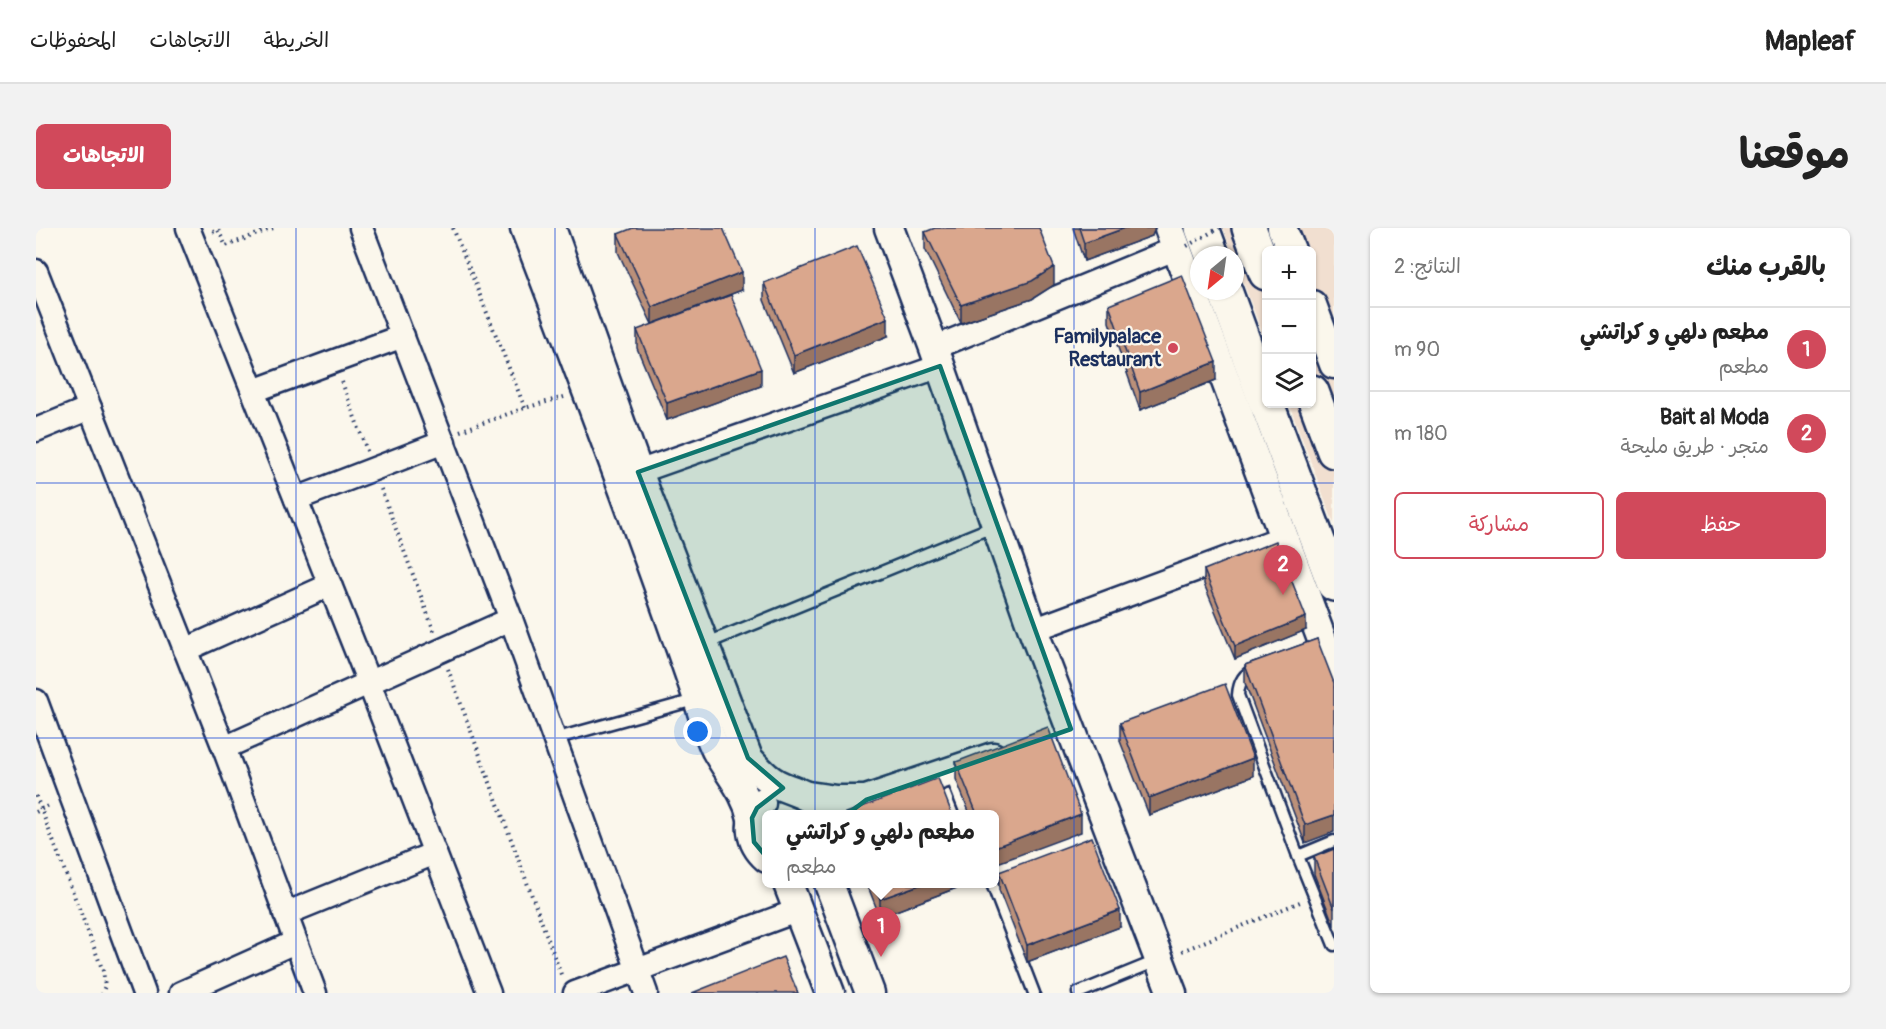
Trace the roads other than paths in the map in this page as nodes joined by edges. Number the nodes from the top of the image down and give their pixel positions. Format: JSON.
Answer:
{"nodes":[{"id":1,"x":361,"y":228,"type":"edge"},
{"id":2,"x":525,"y":228,"type":"edge"},
{"id":3,"x":551,"y":228,"type":"edge"},
{"id":4,"x":888,"y":228,"type":"edge"},
{"id":5,"x":1249,"y":228,"type":"edge"},
{"id":6,"x":1282,"y":228,"type":"edge"},
{"id":7,"x":190,"y":234,"type":"edge"},
{"id":8,"x":1189,"y":241,"type":"edge"},
{"id":9,"x":1289,"y":246,"type":"edge"},
{"id":10,"x":1262,"y":262,"type":"edge"},
{"id":11,"x":36,"y":271,"type":"edge"},
{"id":12,"x":1228,"y":300,"type":"edge"},
{"id":13,"x":1316,"y":318,"type":"edge"},
{"id":14,"x":403,"y":336,"type":"junction"},
{"id":15,"x":937,"y":357,"type":"junction"},
{"id":16,"x":1334,"y":364,"type":"edge"},
{"id":17,"x":1262,"y":390,"type":"edge"},
{"id":18,"x":253,"y":391,"type":"junction"},
{"id":19,"x":1316,"y":405,"type":"edge"},
{"id":20,"x":90,"y":408,"type":"junction"},
{"id":21,"x":1269,"y":408,"type":"edge"},
{"id":22,"x":36,"y":430,"type":"edge"},
{"id":23,"x":443,"y":440,"type":"junction"},
{"id":24,"x":1334,"y":451,"type":"edge"},
{"id":25,"x":639,"y":472,"type":"junction"},
{"id":26,"x":296,"y":499,"type":"junction"},
{"id":27,"x":997,"y":525,"type":"junction"},
{"id":28,"x":1284,"y":537,"type":"junction"},
{"id":29,"x":1334,"y":584,"type":"edge"},
{"id":30,"x":330,"y":585,"type":"junction"},
{"id":31,"x":511,"y":619,"type":"junction"},
{"id":32,"x":1034,"y":630,"type":"junction"},
{"id":33,"x":705,"y":644,"type":"junction"},
{"id":34,"x":185,"y":650,"type":"junction"},
{"id":35,"x":1264,"y":665,"type":"edge"},
{"id":36,"x":1334,"y":672,"type":"edge"},
{"id":37,"x":369,"y":683,"type":"junction"},
{"id":38,"x":698,"y":699,"type":"junction"},
{"id":39,"x":36,"y":701,"type":"edge"},
{"id":40,"x":554,"y":739,"type":"junction"},
{"id":41,"x":224,"y":748,"type":"junction"},
{"id":42,"x":1016,"y":749,"type":"edge"},
{"id":43,"x":950,"y":772,"type":"junction"},
{"id":44,"x":809,"y":800,"type":"edge"},
{"id":45,"x":856,"y":807,"type":"edge"},
{"id":46,"x":964,"y":810,"type":"edge"},
{"id":47,"x":752,"y":818,"type":"junction"},
{"id":48,"x":1334,"y":841,"type":"edge"},
{"id":49,"x":435,"y":853,"type":"junction"},
{"id":50,"x":762,"y":854,"type":"edge"},
{"id":51,"x":1298,"y":856,"type":"junction"},
{"id":52,"x":790,"y":888,"type":"edge"},
{"id":53,"x":831,"y":888,"type":"edge"},
{"id":54,"x":994,"y":888,"type":"edge"},
{"id":55,"x":799,"y":910,"type":"junction"},
{"id":56,"x":285,"y":914,"type":"junction"},
{"id":57,"x":295,"y":942,"type":"junction"},
{"id":58,"x":1334,"y":945,"type":"edge"},
{"id":59,"x":1159,"y":960,"type":"junction"},
{"id":60,"x":637,"y":971,"type":"junction"},
{"id":61,"x":569,"y":987,"type":"edge"},
{"id":62,"x":144,"y":993,"type":"edge"},
{"id":63,"x":181,"y":993,"type":"edge"},
{"id":64,"x":315,"y":993,"type":"edge"},
{"id":65,"x":489,"y":993,"type":"edge"},
{"id":66,"x":646,"y":993,"type":"edge"},
{"id":67,"x":830,"y":993,"type":"edge"},
{"id":68,"x":870,"y":993,"type":"edge"},
{"id":69,"x":1034,"y":993,"type":"edge"},
{"id":70,"x":1078,"y":993,"type":"edge"},
{"id":71,"x":1172,"y":993,"type":"edge"}],
"edges":[{"from":1,"to":14,"type":"street"},
{"from":2,"to":38,"type":"street"},
{"from":3,"to":25,"type":"street"},
{"from":4,"to":15,"type":"street"},
{"from":5,"to":10,"type":"main road"},
{"from":6,"to":9,"type":"street"},
{"from":7,"to":18,"type":"street"},
{"from":8,"to":15,"type":"street"},
{"from":8,"to":28,"type":"street"},
{"from":11,"to":20,"type":"street"},
{"from":12,"to":17,"type":"main road"},
{"from":13,"to":16,"type":"street"},
{"from":14,"to":18,"type":"street"},
{"from":14,"to":23,"type":"street"},
{"from":15,"to":25,"type":"street"},
{"from":15,"to":27,"type":"street"},
{"from":18,"to":26,"type":"street"},
{"from":19,"to":24,"type":"main road"},
{"from":20,"to":22,"type":"street"},
{"from":20,"to":34,"type":"street"},
{"from":21,"to":29,"type":"main road"},
{"from":23,"to":26,"type":"street"},
{"from":23,"to":31,"type":"street"},
{"from":25,"to":33,"type":"street"},
{"from":26,"to":30,"type":"street"},
{"from":27,"to":32,"type":"street"},
{"from":27,"to":33,"type":"lane"},
{"from":28,"to":32,"type":"street"},
{"from":28,"to":36,"type":"street"},
{"from":30,"to":34,"type":"street"},
{"from":30,"to":37,"type":"street"},
{"from":31,"to":37,"type":"street"},
{"from":31,"to":40,"type":"street"},
{"from":32,"to":59,"type":"street"},
{"from":33,"to":44,"type":"street"},
{"from":34,"to":41,"type":"street"},
{"from":35,"to":51,"type":"lane"},
{"from":37,"to":41,"type":"street"},
{"from":37,"to":49,"type":"street"},
{"from":38,"to":40,"type":"lane"},
{"from":38,"to":47,"type":"street"},
{"from":39,"to":62,"type":"street"},
{"from":40,"to":60,"type":"street"},
{"from":41,"to":56,"type":"street"},
{"from":42,"to":43,"type":"street"},
{"from":43,"to":45,"type":"street"},
{"from":43,"to":46,"type":"lane"},
{"from":44,"to":45,"type":"street"},
{"from":44,"to":47,"type":"street"},
{"from":47,"to":50,"type":"street"},
{"from":48,"to":51,"type":"lane"},
{"from":49,"to":56,"type":"street"},
{"from":49,"to":65,"type":"street"},
{"from":51,"to":58,"type":"lane"},
{"from":52,"to":55,"type":"street"},
{"from":53,"to":68,"type":"street"},
{"from":54,"to":69,"type":"lane"},
{"from":55,"to":60,"type":"street"},
{"from":55,"to":67,"type":"street"},
{"from":56,"to":57,"type":"street"},
{"from":57,"to":63,"type":"street"},
{"from":57,"to":64,"type":"street"},
{"from":59,"to":70,"type":"lane"},
{"from":59,"to":71,"type":"street"},
{"from":60,"to":61,"type":"street"},
{"from":60,"to":66,"type":"street"}]}
